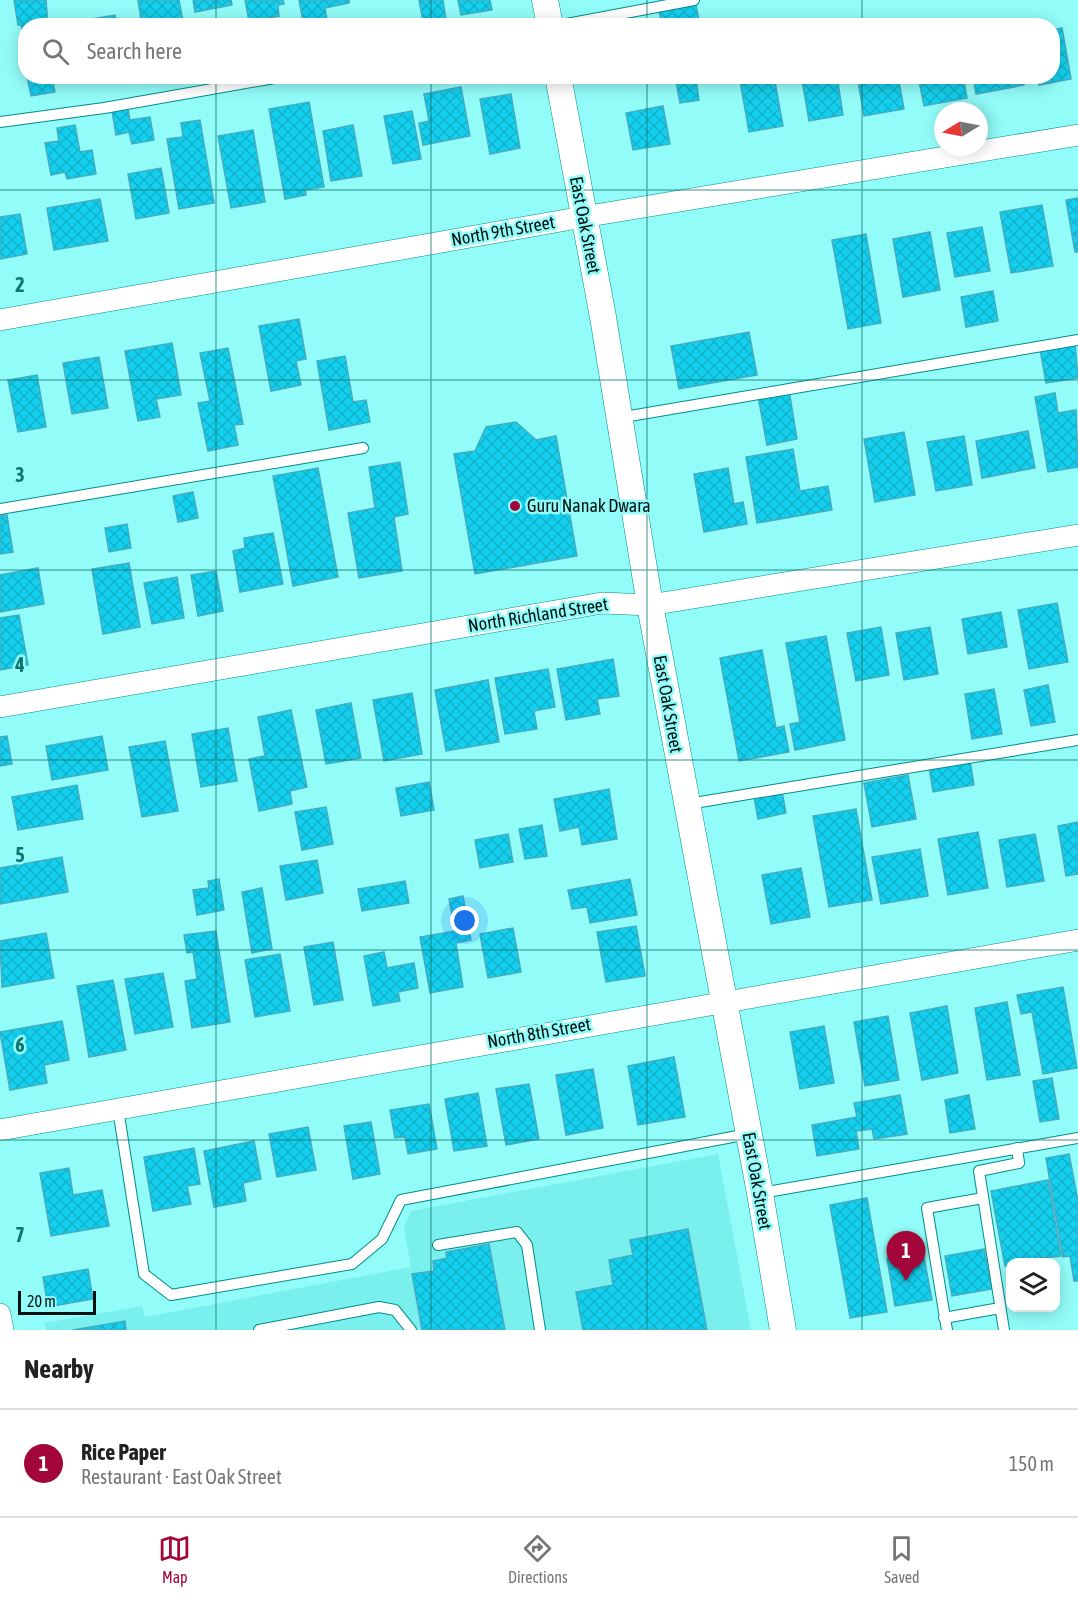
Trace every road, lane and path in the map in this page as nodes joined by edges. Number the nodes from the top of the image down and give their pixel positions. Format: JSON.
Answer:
{"nodes":[{"id":1,"x":545,"y":0,"type":"edge"},
{"id":2,"x":694,"y":0,"type":"edge"},
{"id":3,"x":548,"y":18,"type":"edge"},
{"id":4,"x":598,"y":18,"type":"edge"},
{"id":5,"x":240,"y":84,"type":"edge"},
{"id":6,"x":559,"y":84,"type":"edge"},
{"id":7,"x":0,"y":122,"type":"edge"},
{"id":8,"x":1078,"y":135,"type":"edge"},
{"id":9,"x":583,"y":217,"type":"junction"},
{"id":10,"x":0,"y":320,"type":"edge"},
{"id":11,"x":1078,"y":340,"type":"edge"},
{"id":12,"x":618,"y":418,"type":"junction"},
{"id":13,"x":363,"y":448,"type":"dead end"},
{"id":14,"x":0,"y":509,"type":"edge"},
{"id":15,"x":1078,"y":535,"type":"edge"},
{"id":16,"x":650,"y":605,"type":"junction"},
{"id":17,"x":0,"y":707,"type":"edge"},
{"id":18,"x":1078,"y":740,"type":"edge"},
{"id":19,"x":687,"y":804,"type":"junction"},
{"id":20,"x":1078,"y":940,"type":"edge"},
{"id":21,"x":723,"y":1001,"type":"junction"},
{"id":22,"x":118,"y":1109,"type":"junction"},
{"id":23,"x":0,"y":1130,"type":"edge"},
{"id":24,"x":748,"y":1134,"type":"junction"},
{"id":25,"x":1078,"y":1138,"type":"edge"},
{"id":26,"x":1017,"y":1148,"type":"junction"},
{"id":27,"x":760,"y":1193,"type":"junction"},
{"id":28,"x":983,"y":1198,"type":"junction"},
{"id":29,"x":438,"y":1245,"type":"dead end"},
{"id":30,"x":1000,"y":1308,"type":"junction"},
{"id":31,"x":0,"y":1314,"type":"edge"},
{"id":32,"x":944,"y":1318,"type":"junction"},
{"id":33,"x":3,"y":1330,"type":"edge"},
{"id":34,"x":259,"y":1330,"type":"edge"},
{"id":35,"x":411,"y":1330,"type":"edge"},
{"id":36,"x":540,"y":1330,"type":"edge"},
{"id":37,"x":783,"y":1330,"type":"edge"},
{"id":38,"x":946,"y":1330,"type":"edge"},
{"id":39,"x":1004,"y":1330,"type":"edge"}],
"edges":[{"from":1,"to":3,"type":"street"},
{"from":2,"to":4,"type":"lane"},
{"from":5,"to":7,"type":"lane"},
{"from":6,"to":9,"type":"street","name":"East Oak Street"},
{"from":8,"to":9,"type":"street","name":"North 9th Street"},
{"from":9,"to":10,"type":"street","name":"North 9th Street"},
{"from":9,"to":12,"type":"street","name":"East Oak Street"},
{"from":11,"to":12,"type":"lane"},
{"from":12,"to":16,"type":"street","name":"East Oak Street"},
{"from":13,"to":14,"type":"lane"},
{"from":15,"to":16,"type":"street","name":"North Richland Street"},
{"from":16,"to":17,"type":"street","name":"North Richland Street"},
{"from":16,"to":19,"type":"street","name":"East Oak Street"},
{"from":18,"to":19,"type":"lane"},
{"from":19,"to":21,"type":"street","name":"East Oak Street"},
{"from":20,"to":21,"type":"street","name":"North 8th Street"},
{"from":21,"to":22,"type":"street","name":"North 8th Street"},
{"from":21,"to":24,"type":"street","name":"East Oak Street"},
{"from":22,"to":23,"type":"street","name":"North 8th Street"},
{"from":22,"to":24,"type":"lane"},
{"from":24,"to":27,"type":"street","name":"East Oak Street"},
{"from":25,"to":26,"type":"lane"},
{"from":26,"to":27,"type":"lane"},
{"from":26,"to":28,"type":"lane"},
{"from":27,"to":37,"type":"street","name":"East Oak Street"},
{"from":28,"to":30,"type":"lane"},
{"from":28,"to":32,"type":"lane"},
{"from":29,"to":36,"type":"lane"},
{"from":30,"to":32,"type":"lane"},
{"from":30,"to":39,"type":"lane"},
{"from":31,"to":33,"type":"street"},
{"from":32,"to":38,"type":"lane"},
{"from":34,"to":35,"type":"lane"}]}
